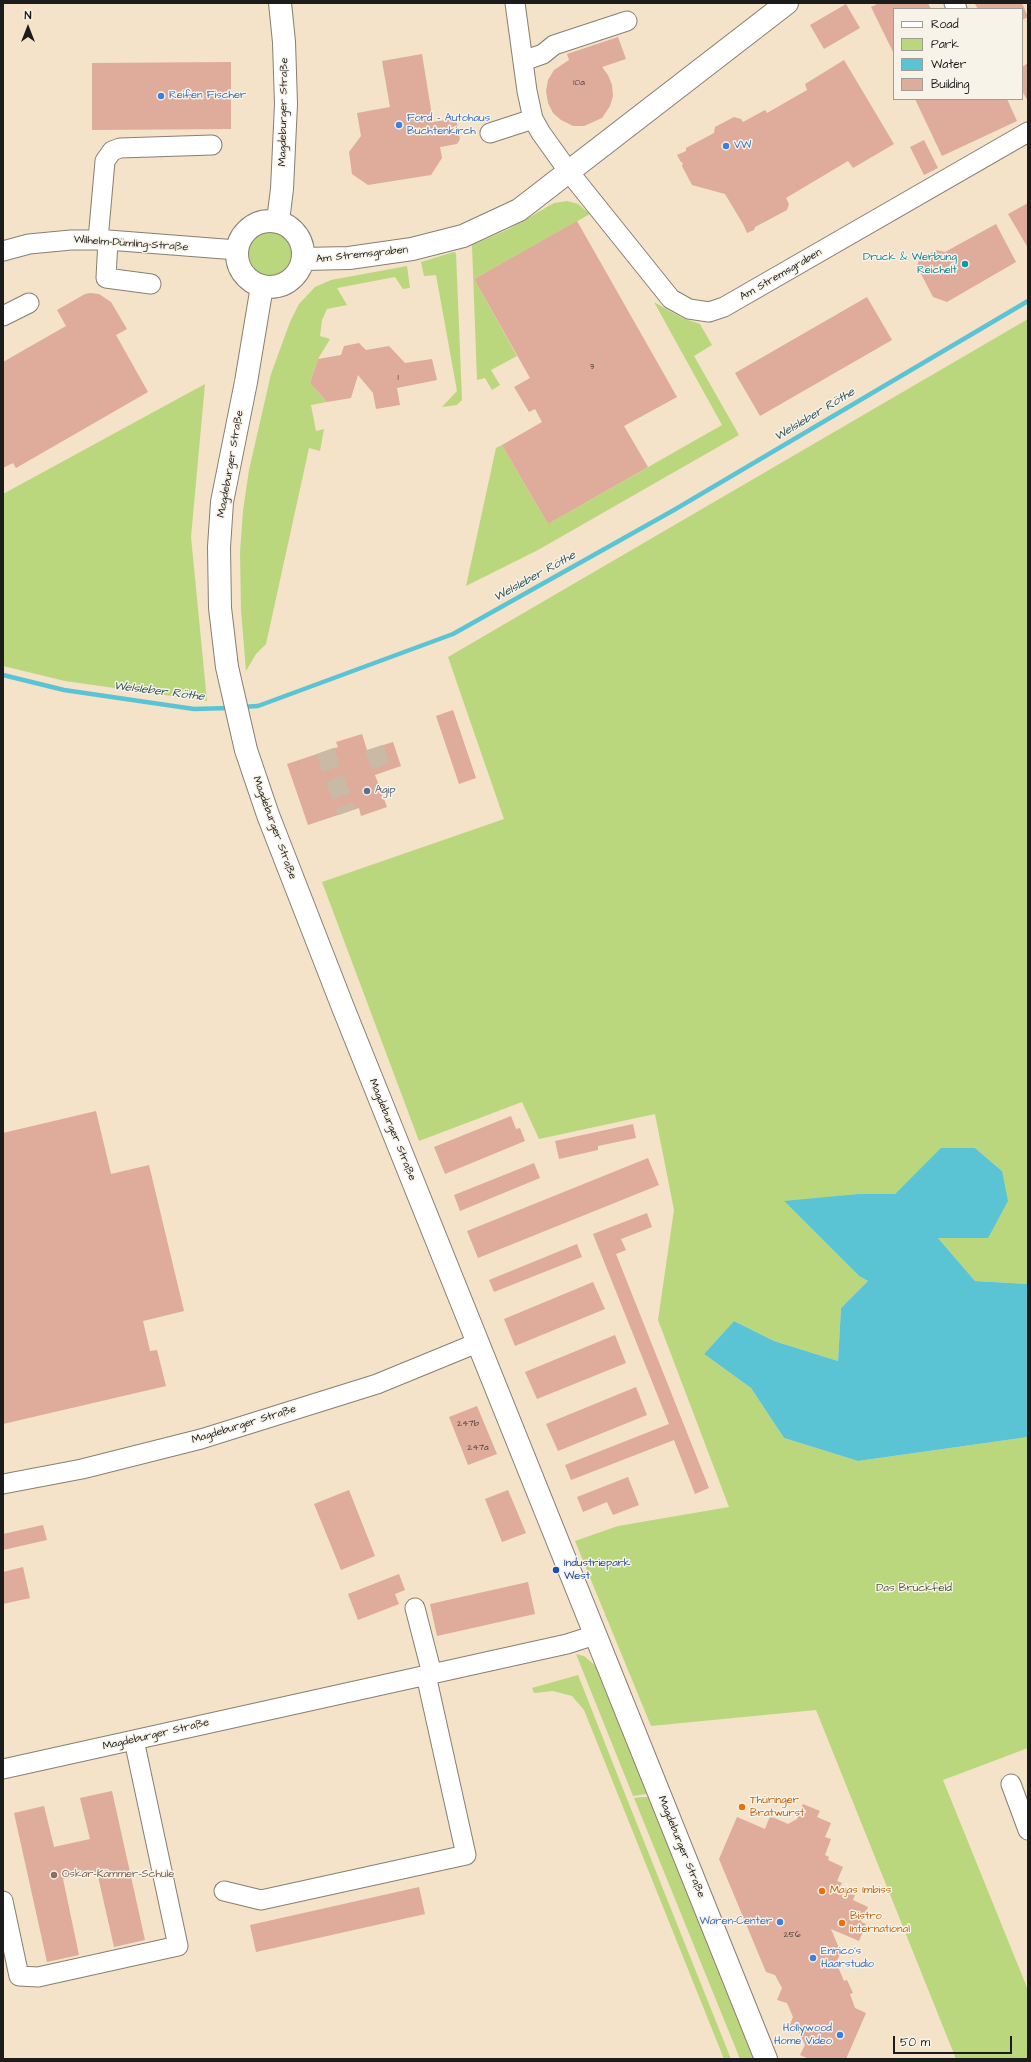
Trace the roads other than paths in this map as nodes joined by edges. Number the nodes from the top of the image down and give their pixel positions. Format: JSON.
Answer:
{"nodes":[{"id":1,"x":280,"y":3,"type":"edge"},
{"id":2,"x":515,"y":3,"type":"edge"},
{"id":3,"x":787,"y":3,"type":"edge"},
{"id":4,"x":627,"y":21,"type":"dead end"},
{"id":5,"x":523,"y":61,"type":"junction"},
{"id":6,"x":533,"y":119,"type":"junction"},
{"id":7,"x":1028,"y":132,"type":"edge"},
{"id":8,"x":490,"y":133,"type":"dead end"},
{"id":9,"x":212,"y":145,"type":"dead end"},
{"id":10,"x":569,"y":172,"type":"junction"},
{"id":11,"x":278,"y":221,"type":"junction"},
{"id":12,"x":103,"y":240,"type":"junction"},
{"id":13,"x":237,"y":250,"type":"junction"},
{"id":14,"x":3,"y":251,"type":"edge"},
{"id":15,"x":303,"y":259,"type":"junction"},
{"id":16,"x":151,"y":284,"type":"dead end"},
{"id":17,"x":262,"y":286,"type":"junction"},
{"id":18,"x":29,"y":303,"type":"dead end"},
{"id":19,"x":3,"y":316,"type":"edge"},
{"id":20,"x":477,"y":1343,"type":"junction"},
{"id":21,"x":3,"y":1484,"type":"edge"},
{"id":22,"x":414,"y":1608,"type":"dead end"},
{"id":23,"x":596,"y":1635,"type":"junction"},
{"id":24,"x":429,"y":1675,"type":"junction"},
{"id":25,"x":134,"y":1740,"type":"junction"},
{"id":26,"x":3,"y":1769,"type":"edge"},
{"id":27,"x":1011,"y":1784,"type":"dead end"},
{"id":28,"x":1028,"y":1830,"type":"edge"},
{"id":29,"x":224,"y":1891,"type":"dead end"},
{"id":30,"x":3,"y":1901,"type":"edge"},
{"id":31,"x":11,"y":1977,"type":"edge"},
{"id":32,"x":766,"y":2059,"type":"edge"}],
"edges":[{"from":1,"to":11,"type":"main road","name":"Magdeburger Straße"},
{"from":2,"to":5,"type":"street","name":"Am Stremsgraben"},
{"from":3,"to":10,"type":"main road","name":"Am Stremsgraben"},
{"from":4,"to":5,"type":"street"},
{"from":5,"to":6,"type":"street","name":"Am Stremsgraben"},
{"from":6,"to":8,"type":"street"},
{"from":6,"to":10,"type":"street","name":"Am Stremsgraben"},
{"from":7,"to":10,"type":"street","name":"Am Stremsgraben"},
{"from":9,"to":12,"type":"street"},
{"from":10,"to":15,"type":"main road","name":"Am Stremsgraben"},
{"from":11,"to":13,"type":"main road"},
{"from":11,"to":15,"type":"main road"},
{"from":12,"to":13,"type":"street","name":"Wilhelm-Dümling-Straße"},
{"from":12,"to":14,"type":"street","name":"Wilhelm-Dümling-Straße"},
{"from":12,"to":16,"type":"street"},
{"from":13,"to":17,"type":"main road"},
{"from":15,"to":17,"type":"main road"},
{"from":17,"to":20,"type":"main road","name":"Magdeburger Straße"},
{"from":18,"to":19,"type":"street"},
{"from":20,"to":21,"type":"street","name":"Magdeburger Straße"},
{"from":20,"to":23,"type":"main road","name":"Magdeburger Straße"},
{"from":22,"to":24,"type":"street"},
{"from":23,"to":24,"type":"street","name":"Magdeburger Straße"},
{"from":23,"to":32,"type":"main road","name":"Magdeburger Straße"},
{"from":24,"to":25,"type":"street","name":"Magdeburger Straße"},
{"from":24,"to":29,"type":"street"},
{"from":25,"to":26,"type":"street","name":"Magdeburger Straße"},
{"from":25,"to":31,"type":"street"},
{"from":27,"to":28,"type":"street"},
{"from":30,"to":31,"type":"street"}]}
